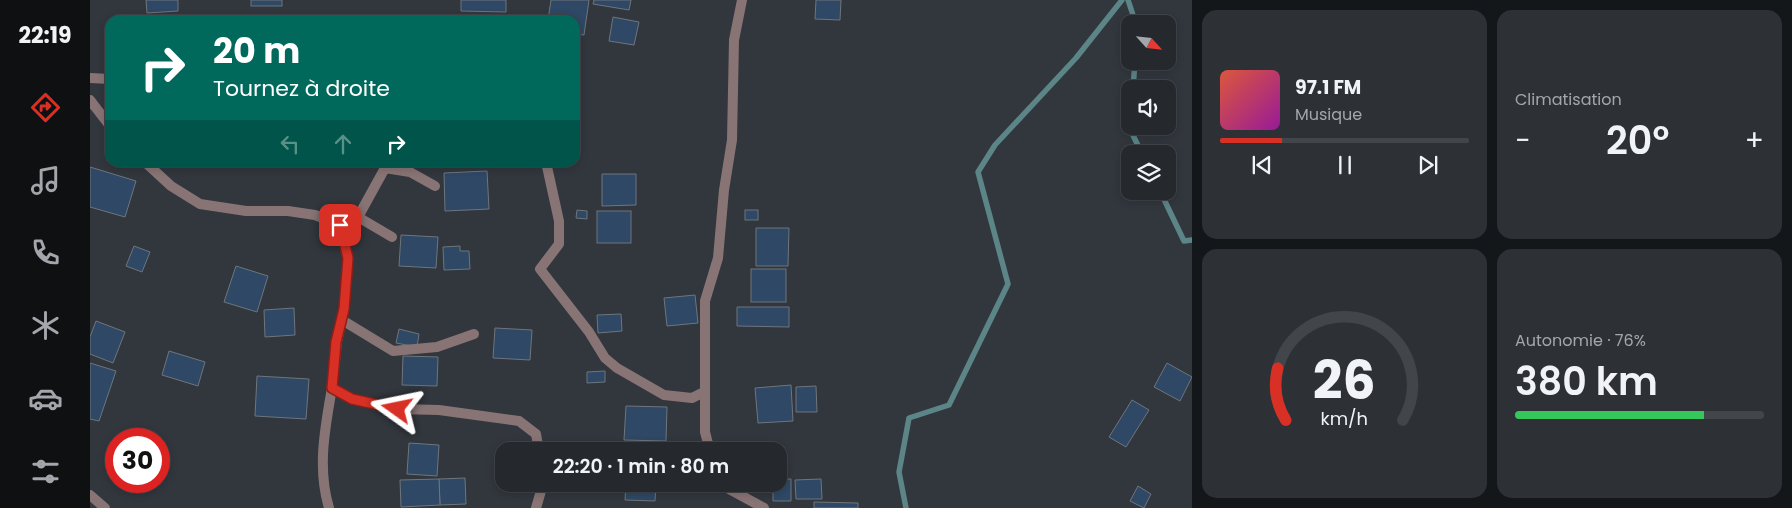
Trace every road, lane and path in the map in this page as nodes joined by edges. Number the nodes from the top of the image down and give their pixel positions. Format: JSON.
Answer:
{"nodes":[{"id":1,"x":742,"y":0,"type":"edge"},
{"id":2,"x":90,"y":78,"type":"edge"},
{"id":3,"x":105,"y":79,"type":"edge"},
{"id":4,"x":90,"y":100,"type":"edge"},
{"id":5,"x":105,"y":120,"type":"edge"},
{"id":6,"x":150,"y":167,"type":"edge"},
{"id":7,"x":547,"y":167,"type":"edge"},
{"id":8,"x":435,"y":186,"type":"dead end"},
{"id":9,"x":358,"y":216,"type":"junction"},
{"id":10,"x":340,"y":225,"type":"junction"},
{"id":11,"x":392,"y":237,"type":"dead end"},
{"id":12,"x":342,"y":320,"type":"junction"},
{"id":13,"x":474,"y":334,"type":"dead end"},
{"id":14,"x":332,"y":388,"type":"junction"},
{"id":15,"x":704,"y":392,"type":"junction"},
{"id":16,"x":538,"y":442,"type":"edge"},
{"id":17,"x":707,"y":442,"type":"edge"},
{"id":18,"x":541,"y":492,"type":"edge"},
{"id":19,"x":735,"y":492,"type":"edge"},
{"id":20,"x":90,"y":495,"type":"edge"},
{"id":21,"x":105,"y":508,"type":"edge"},
{"id":22,"x":329,"y":508,"type":"edge"},
{"id":23,"x":536,"y":508,"type":"edge"},
{"id":24,"x":764,"y":508,"type":"edge"}],
"edges":[{"from":1,"to":15,"type":"street"},
{"from":2,"to":3,"type":"street"},
{"from":4,"to":5,"type":"street"},
{"from":6,"to":10,"type":"street"},
{"from":7,"to":15,"type":"street"},
{"from":8,"to":9,"type":"street"},
{"from":9,"to":10,"type":"street"},
{"from":9,"to":11,"type":"street"},
{"from":10,"to":12,"type":"street"},
{"from":12,"to":13,"type":"street"},
{"from":12,"to":14,"type":"street"},
{"from":14,"to":16,"type":"street"},
{"from":14,"to":22,"type":"street"},
{"from":15,"to":17,"type":"street"},
{"from":18,"to":23,"type":"street"},
{"from":19,"to":24,"type":"street"},
{"from":20,"to":21,"type":"street"}]}
